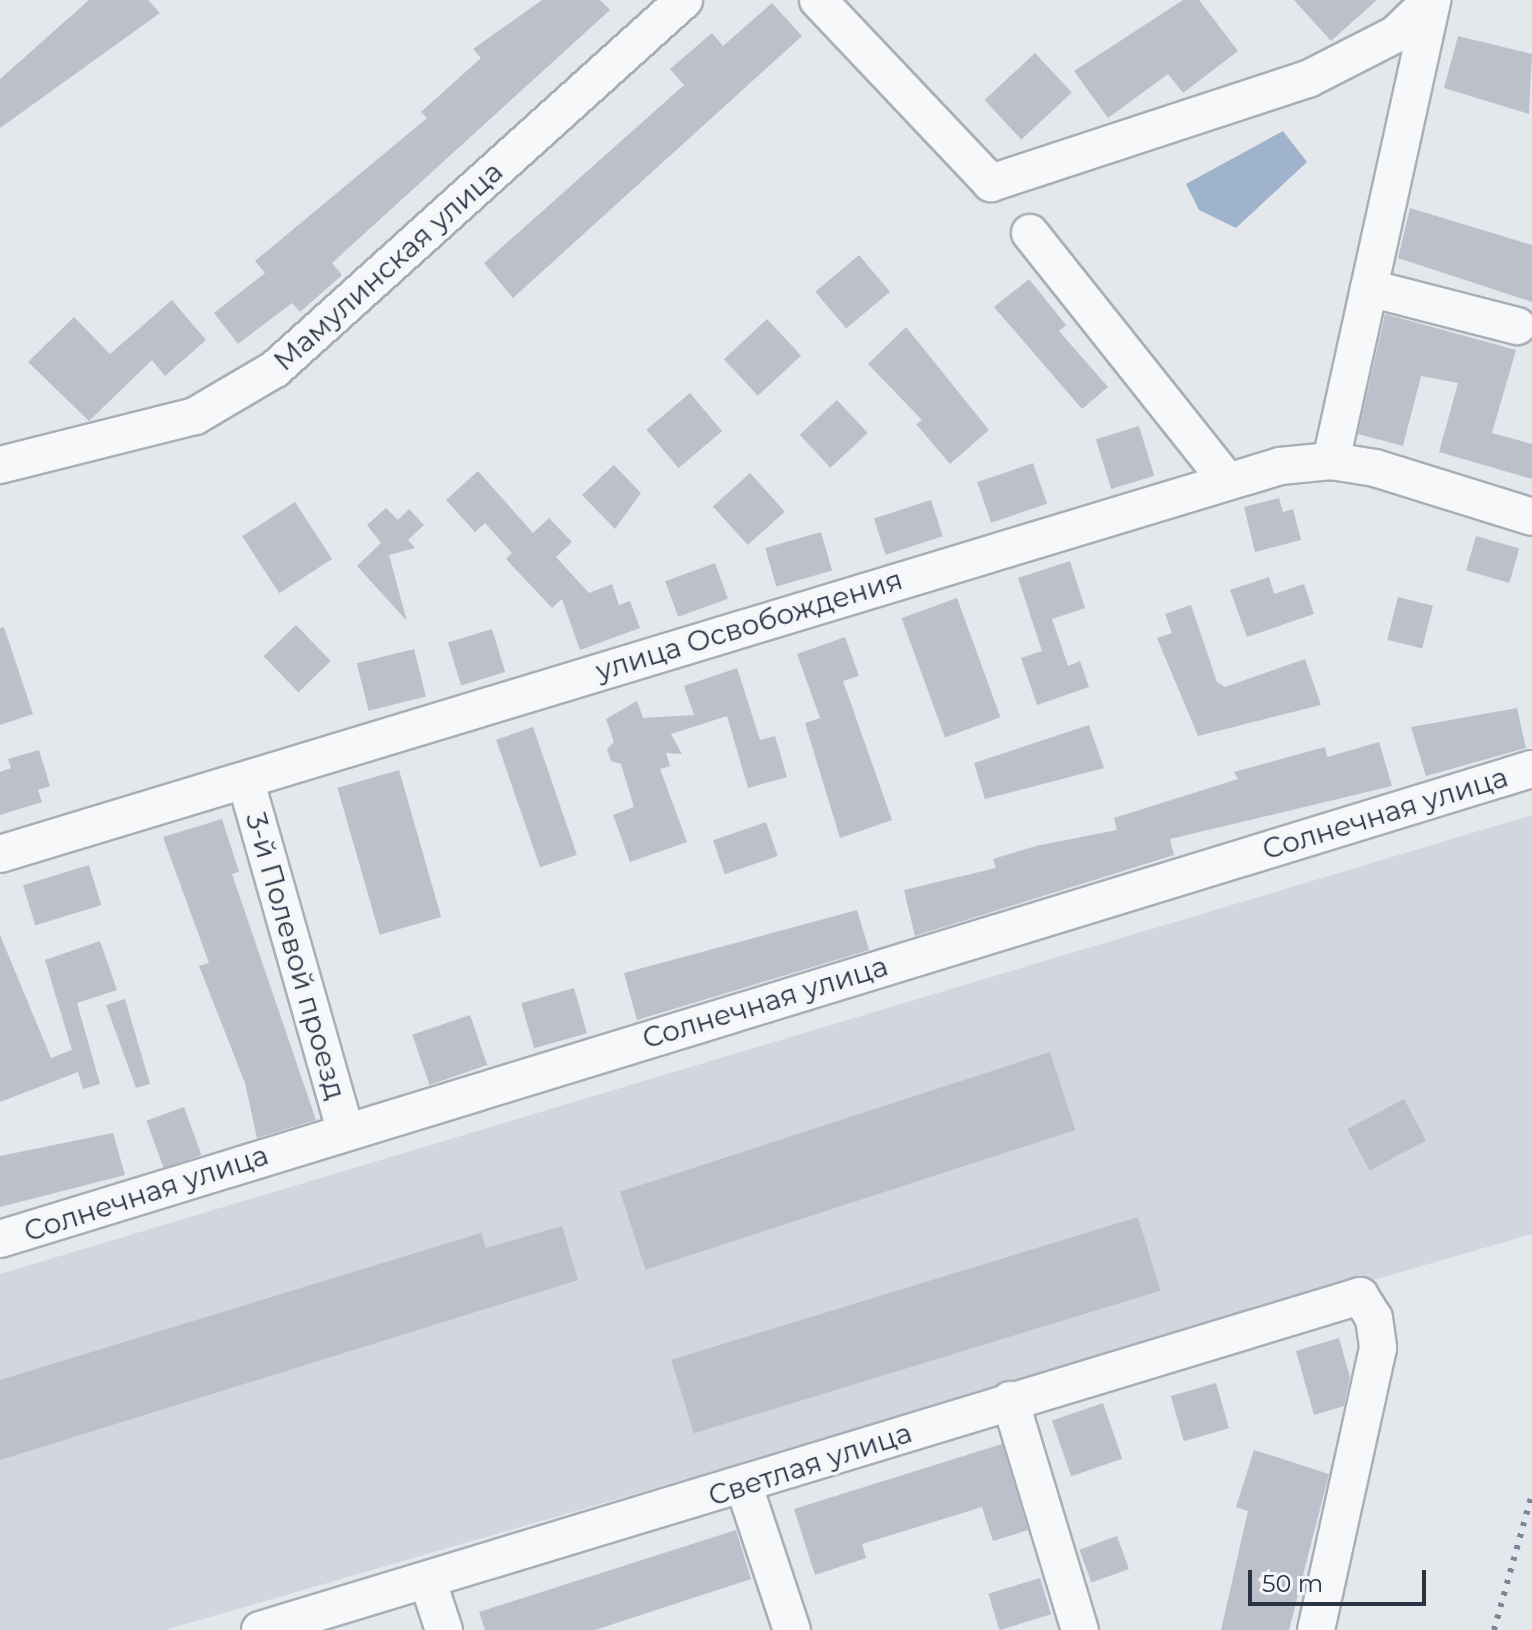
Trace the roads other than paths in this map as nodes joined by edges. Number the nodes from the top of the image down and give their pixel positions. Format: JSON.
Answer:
{"nodes":[{"id":1,"x":684,"y":0,"type":"edge"},
{"id":2,"x":818,"y":0,"type":"edge"},
{"id":3,"x":1431,"y":0,"type":"edge"},
{"id":4,"x":1030,"y":233,"type":"dead end"},
{"id":5,"x":1369,"y":288,"type":"junction"},
{"id":6,"x":1517,"y":326,"type":"dead end"},
{"id":7,"x":1331,"y":461,"type":"junction"},
{"id":8,"x":0,"y":465,"type":"edge"},
{"id":9,"x":1225,"y":478,"type":"junction"},
{"id":10,"x":1532,"y":517,"type":"edge"},
{"id":11,"x":1532,"y":769,"type":"edge"},
{"id":12,"x":246,"y":782,"type":"junction"},
{"id":13,"x":0,"y":854,"type":"edge"},
{"id":14,"x":345,"y":1130,"type":"junction"},
{"id":15,"x":0,"y":1239,"type":"edge"},
{"id":16,"x":1010,"y":1400,"type":"junction"},
{"id":17,"x":744,"y":1486,"type":"junction"},
{"id":18,"x":428,"y":1582,"type":"junction"},
{"id":19,"x":260,"y":1630,"type":"edge"},
{"id":20,"x":444,"y":1630,"type":"edge"},
{"id":21,"x":792,"y":1630,"type":"edge"},
{"id":22,"x":1080,"y":1630,"type":"edge"},
{"id":23,"x":1316,"y":1630,"type":"edge"}],
"edges":[{"from":1,"to":8,"type":"street","name":"Мамулинская улица"},
{"from":2,"to":3,"type":"street"},
{"from":3,"to":5,"type":"street"},
{"from":4,"to":9,"type":"street"},
{"from":5,"to":6,"type":"street"},
{"from":5,"to":7,"type":"street"},
{"from":7,"to":9,"type":"street","name":"улица Освобождения"},
{"from":7,"to":10,"type":"street"},
{"from":9,"to":12,"type":"street","name":"улица Освобождения"},
{"from":11,"to":14,"type":"street","name":"Солнечная улица"},
{"from":12,"to":13,"type":"street","name":"улица Освобождения"},
{"from":12,"to":14,"type":"street","name":"3-й Полевой проезд"},
{"from":14,"to":15,"type":"street","name":"Солнечная улица"},
{"from":16,"to":17,"type":"street","name":"Светлая улица"},
{"from":16,"to":22,"type":"street"},
{"from":16,"to":23,"type":"street","name":"Светлая улица"},
{"from":17,"to":18,"type":"street","name":"Светлая улица"},
{"from":17,"to":21,"type":"street"},
{"from":18,"to":19,"type":"street","name":"Светлая улица"},
{"from":18,"to":20,"type":"street"}]}
